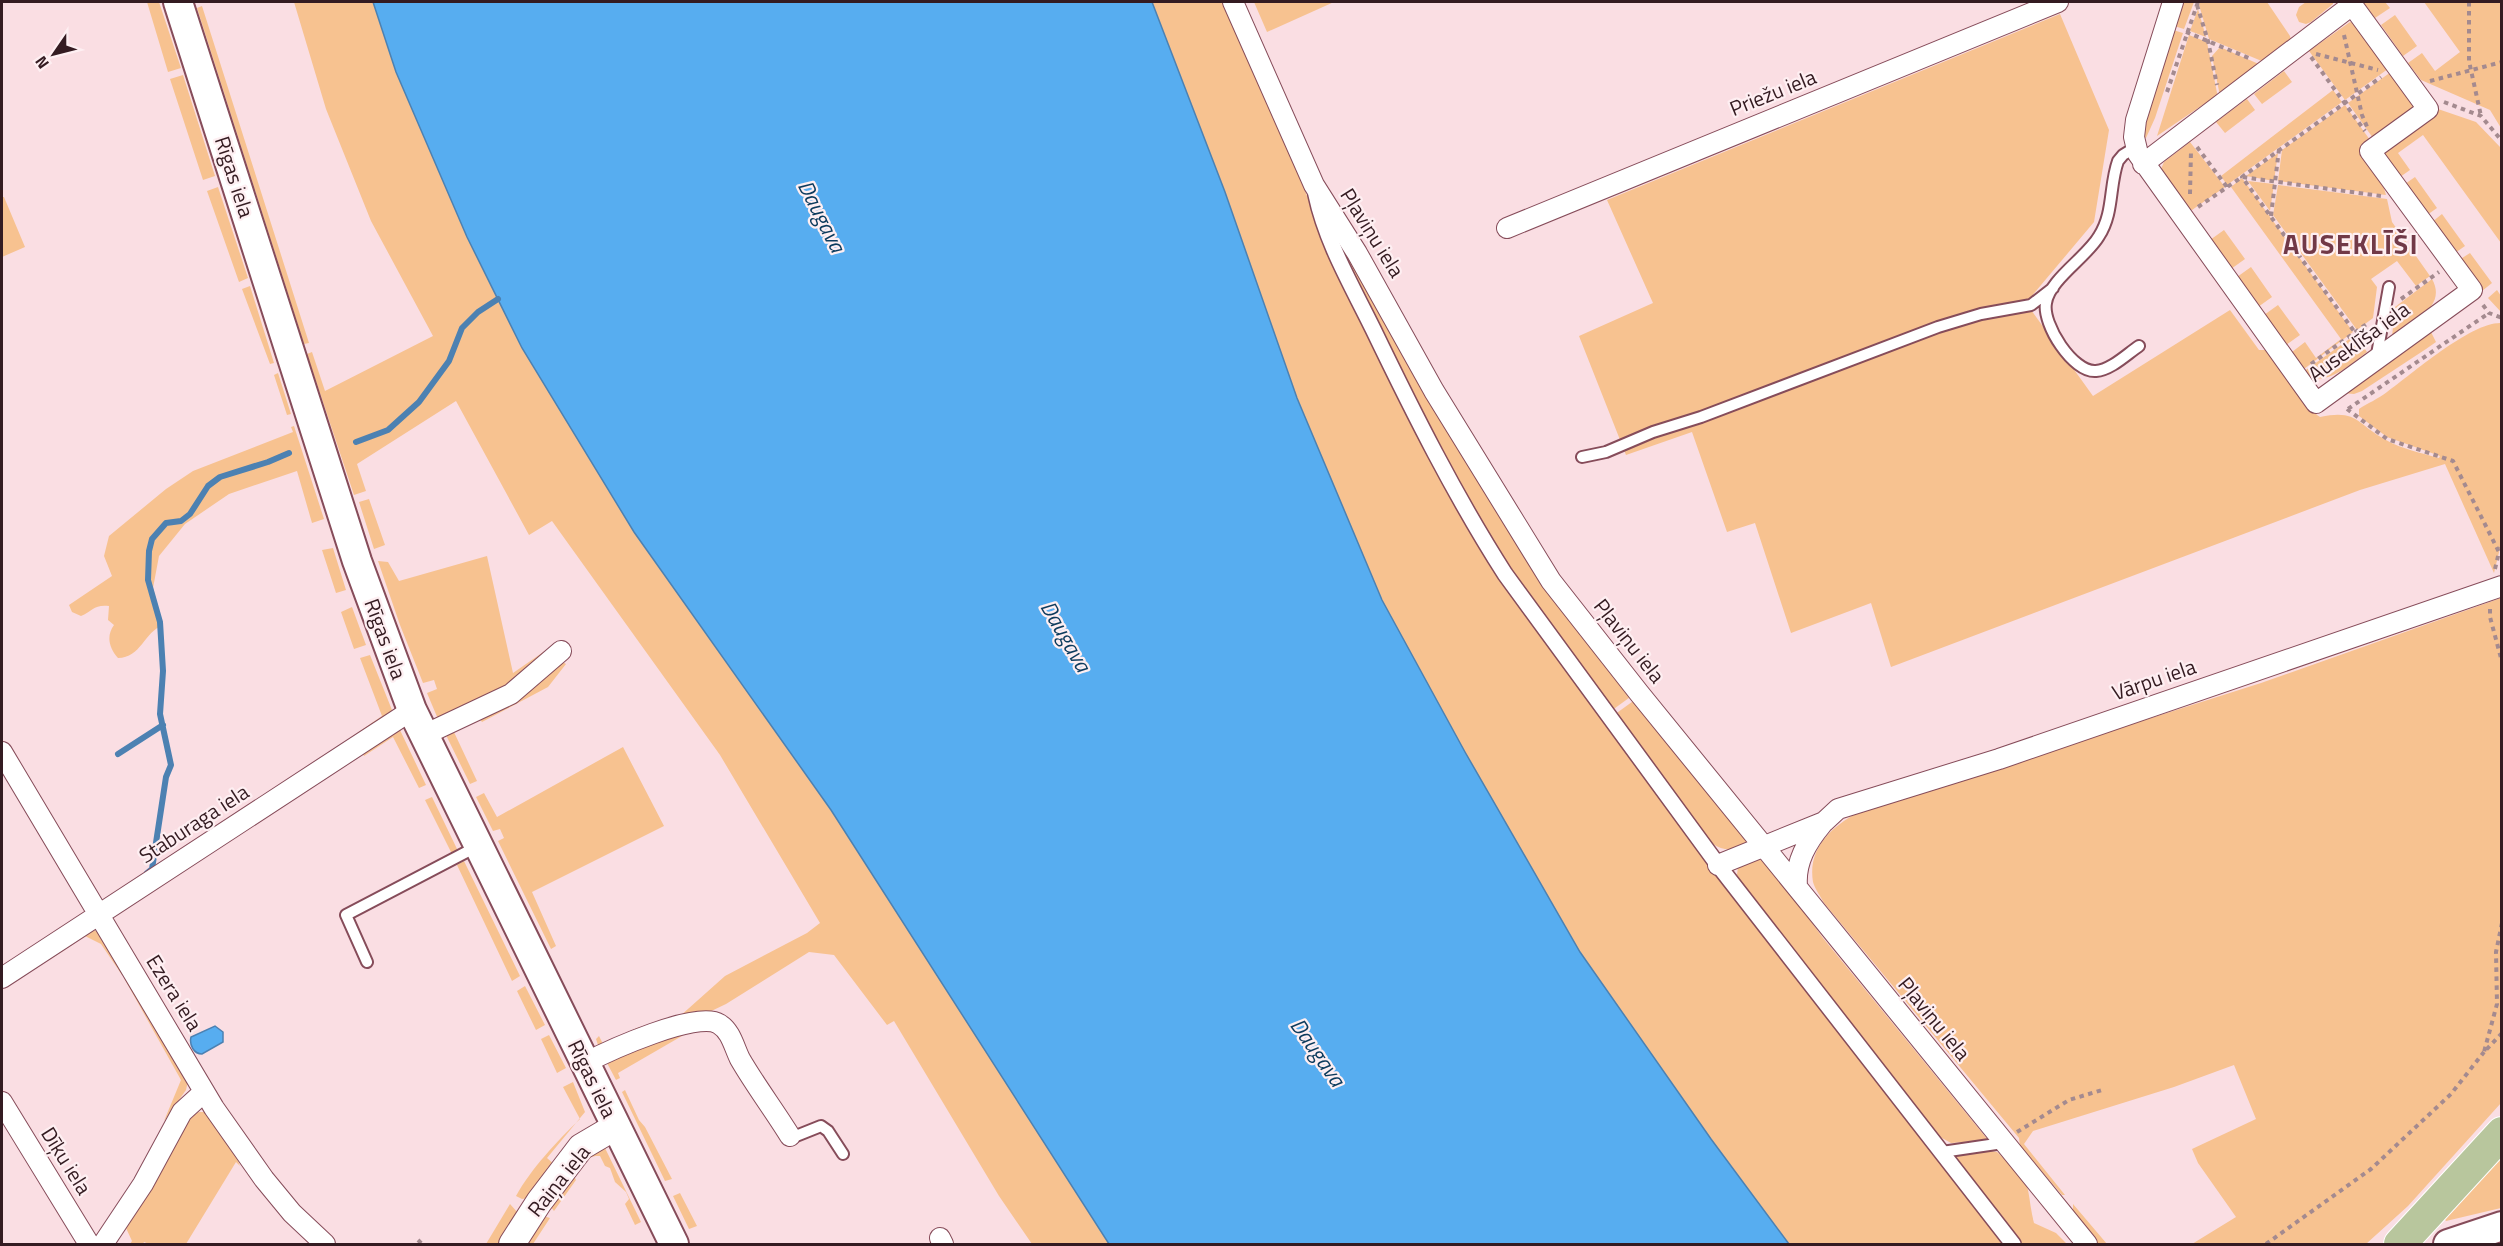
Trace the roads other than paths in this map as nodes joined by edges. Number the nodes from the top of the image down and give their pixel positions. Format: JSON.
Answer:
{"nodes":[{"id":1,"x":178,"y":2,"type":"edge"},
{"id":2,"x":1233,"y":2,"type":"edge"},
{"id":3,"x":2058,"y":2,"type":"edge"},
{"id":4,"x":2172,"y":2,"type":"edge"},
{"id":5,"x":2348,"y":6,"type":"edge"},
{"id":6,"x":2139,"y":156,"type":"junction"},
{"id":7,"x":1314,"y":185,"type":"junction"},
{"id":8,"x":1507,"y":228,"type":"dead end"},
{"id":9,"x":2389,"y":287,"type":"dead end"},
{"id":10,"x":2053,"y":288,"type":"junction"},
{"id":11,"x":2139,"y":346,"type":"dead end"},
{"id":12,"x":2376,"y":360,"type":"junction"},
{"id":13,"x":1582,"y":457,"type":"dead end"},
{"id":14,"x":2502,"y":586,"type":"edge"},
{"id":15,"x":561,"y":651,"type":"dead end"},
{"id":16,"x":412,"y":710,"type":"junction"},
{"id":17,"x":424,"y":735,"type":"junction"},
{"id":18,"x":2,"y":752,"type":"edge"},
{"id":19,"x":1824,"y":822,"type":"junction"},
{"id":20,"x":1764,"y":844,"type":"junction"},
{"id":21,"x":478,"y":846,"type":"junction"},
{"id":22,"x":1718,"y":865,"type":"junction"},
{"id":23,"x":1797,"y":886,"type":"junction"},
{"id":24,"x":98,"y":916,"type":"junction"},
{"id":25,"x":367,"y":962,"type":"dead end"},
{"id":26,"x":2,"y":978,"type":"edge"},
{"id":27,"x":585,"y":1063,"type":"junction"},
{"id":28,"x":204,"y":1092,"type":"junction"},
{"id":29,"x":2,"y":1102,"type":"edge"},
{"id":30,"x":615,"y":1127,"type":"junction"},
{"id":31,"x":2502,"y":1133,"type":"edge"},
{"id":32,"x":790,"y":1136,"type":"joint"},
{"id":33,"x":2003,"y":1143,"type":"junction"},
{"id":34,"x":1941,"y":1152,"type":"junction"},
{"id":35,"x":843,"y":1154,"type":"dead end"},
{"id":36,"x":2502,"y":1226,"type":"edge"},
{"id":37,"x":90,"y":1245,"type":"edge"},
{"id":38,"x":103,"y":1245,"type":"edge"},
{"id":39,"x":325,"y":1245,"type":"edge"},
{"id":40,"x":512,"y":1245,"type":"edge"},
{"id":41,"x":674,"y":1245,"type":"edge"},
{"id":42,"x":2013,"y":1245,"type":"edge"},
{"id":43,"x":2087,"y":1245,"type":"edge"},
{"id":44,"x":2400,"y":1245,"type":"edge"},
{"id":45,"x":2448,"y":1245,"type":"edge"}],
"edges":[{"from":1,"to":16,"type":"main road","name":"Rīgas iela"},
{"from":2,"to":7,"type":"street","name":"Pļaviņu iela"},
{"from":3,"to":8,"type":"street","name":"Priežu iela"},
{"from":4,"to":6,"type":"street"},
{"from":5,"to":6,"type":"street"},
{"from":5,"to":12,"type":"street","name":"Auseklīša iela"},
{"from":6,"to":10,"type":"lane"},
{"from":6,"to":12,"type":"street","name":"Auseklīša iela"},
{"from":7,"to":20,"type":"street","name":"Pļaviņu iela"},
{"from":7,"to":22,"type":"street"},
{"from":9,"to":12,"type":"lane"},
{"from":10,"to":11,"type":"lane"},
{"from":10,"to":13,"type":"lane"},
{"from":14,"to":19,"type":"street","name":"Vārpu iela"},
{"from":15,"to":17,"type":"street"},
{"from":16,"to":17,"type":"main road","name":"Rīgas iela"},
{"from":16,"to":24,"type":"street","name":"Staburaga iela"},
{"from":17,"to":21,"type":"main road","name":"Rīgas iela"},
{"from":18,"to":24,"type":"street","name":"Ezera iela"},
{"from":19,"to":20,"type":"street","name":"Vārpu iela"},
{"from":19,"to":23,"type":"street","name":"Vārpu iela"},
{"from":20,"to":22,"type":"street","name":"Vārpu iela"},
{"from":20,"to":23,"type":"street","name":"Pļaviņu iela"},
{"from":21,"to":25,"type":"lane"},
{"from":21,"to":27,"type":"main road","name":"Rīgas iela"},
{"from":22,"to":34,"type":"street"},
{"from":23,"to":33,"type":"street","name":"Pļaviņu iela"},
{"from":24,"to":26,"type":"street","name":"Staburaga iela"},
{"from":24,"to":28,"type":"street","name":"Ezera iela"},
{"from":27,"to":30,"type":"main road","name":"Rīgas iela"},
{"from":27,"to":32,"type":"street"},
{"from":28,"to":38,"type":"street"},
{"from":28,"to":39,"type":"street","name":"Ezera iela"},
{"from":29,"to":37,"type":"street","name":"Dīķu iela"},
{"from":30,"to":40,"type":"street","name":"Raiņa iela"},
{"from":30,"to":41,"type":"main road","name":"Rīgas iela"},
{"from":31,"to":44,"type":"main road"},
{"from":32,"to":35,"type":"lane"},
{"from":33,"to":34,"type":"lane"},
{"from":33,"to":43,"type":"street","name":"Pļaviņu iela"},
{"from":34,"to":42,"type":"street"},
{"from":36,"to":45,"type":"main road"}]}
